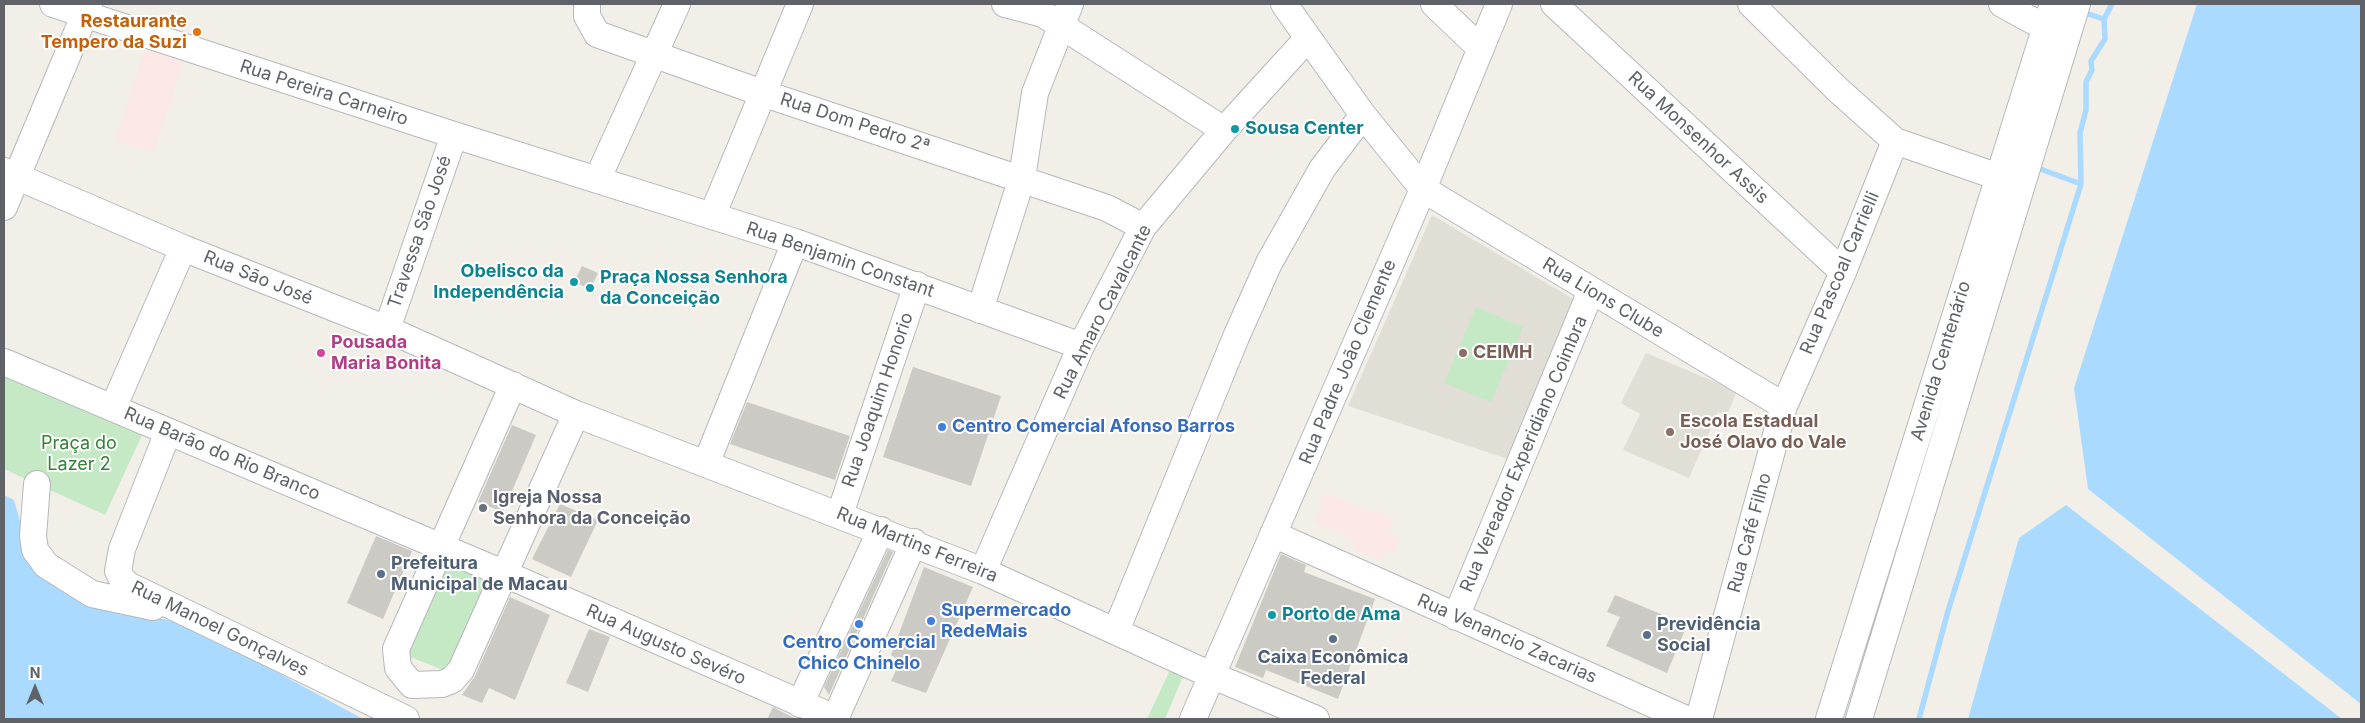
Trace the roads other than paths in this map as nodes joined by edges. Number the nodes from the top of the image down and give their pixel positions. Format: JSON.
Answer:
{"nodes":[{"id":1,"x":53,"y":4,"type":"edge"},
{"id":2,"x":587,"y":4,"type":"edge"},
{"id":3,"x":677,"y":4,"type":"edge"},
{"id":4,"x":800,"y":4,"type":"edge"},
{"id":5,"x":1004,"y":4,"type":"edge"},
{"id":6,"x":1284,"y":4,"type":"edge"},
{"id":7,"x":1434,"y":4,"type":"edge"},
{"id":8,"x":1499,"y":4,"type":"edge"},
{"id":9,"x":1554,"y":4,"type":"edge"},
{"id":10,"x":1751,"y":4,"type":"edge"},
{"id":11,"x":2002,"y":4,"type":"edge"},
{"id":12,"x":2077,"y":4,"type":"edge"},
{"id":13,"x":87,"y":10,"type":"edge"},
{"id":14,"x":1052,"y":12,"type":"edge"},
{"id":15,"x":2050,"y":16,"type":"edge"},
{"id":16,"x":1308,"y":38,"type":"junction"},
{"id":17,"x":1479,"y":47,"type":"junction"},
{"id":18,"x":652,"y":55,"type":"junction"},
{"id":19,"x":762,"y":92,"type":"junction"},
{"id":20,"x":1363,"y":115,"type":"junction"},
{"id":21,"x":1224,"y":130,"type":"junction"},
{"id":22,"x":454,"y":135,"type":"junction"},
{"id":23,"x":1895,"y":141,"type":"junction"},
{"id":24,"x":10,"y":174,"type":"edge"},
{"id":25,"x":1022,"y":178,"type":"junction"},
{"id":26,"x":597,"y":180,"type":"junction"},
{"id":27,"x":2009,"y":181,"type":"junction"},
{"id":28,"x":1423,"y":189,"type":"junction"},
{"id":29,"x":4,"y":207,"type":"edge"},
{"id":30,"x":712,"y":216,"type":"junction"},
{"id":31,"x":1143,"y":227,"type":"junction"},
{"id":32,"x":795,"y":242,"type":"junction"},
{"id":33,"x":183,"y":248,"type":"junction"},
{"id":34,"x":1843,"y":272,"type":"junction"},
{"id":35,"x":917,"y":285,"type":"junction"},
{"id":36,"x":1591,"y":291,"type":"junction"},
{"id":37,"x":980,"y":310,"type":"junction"},
{"id":38,"x":387,"y":329,"type":"junction"},
{"id":39,"x":1081,"y":346,"type":"junction"},
{"id":40,"x":4,"y":362,"type":"edge"},
{"id":41,"x":513,"y":385,"type":"junction"},
{"id":42,"x":1784,"y":406,"type":"junction"},
{"id":43,"x":113,"y":408,"type":"junction"},
{"id":44,"x":576,"y":414,"type":"junction"},
{"id":45,"x":168,"y":432,"type":"junction"},
{"id":46,"x":706,"y":464,"type":"junction"},
{"id":47,"x":37,"y":484,"type":"dead end"},
{"id":48,"x":840,"y":514,"type":"junction"},
{"id":49,"x":881,"y":530,"type":"junction"},
{"id":50,"x":1274,"y":534,"type":"junction"},
{"id":51,"x":914,"y":542,"type":"junction"},
{"id":52,"x":440,"y":546,"type":"junction"},
{"id":53,"x":983,"y":571,"type":"junction"},
{"id":54,"x":505,"y":574,"type":"junction"},
{"id":55,"x":1864,"y":608,"type":"junction"},
{"id":56,"x":1891,"y":614,"type":"junction"},
{"id":57,"x":1456,"y":616,"type":"junction"},
{"id":58,"x":1116,"y":631,"type":"junction"},
{"id":59,"x":1211,"y":675,"type":"junction"},
{"id":60,"x":412,"y":685,"type":"junction"},
{"id":61,"x":800,"y":704,"type":"junction"},
{"id":62,"x":393,"y":718,"type":"edge"},
{"id":63,"x":836,"y":719,"type":"edge"},
{"id":64,"x":1193,"y":719,"type":"edge"},
{"id":65,"x":1316,"y":719,"type":"edge"},
{"id":66,"x":1686,"y":719,"type":"edge"},
{"id":67,"x":1699,"y":719,"type":"edge"},
{"id":68,"x":1829,"y":719,"type":"edge"},
{"id":69,"x":1859,"y":719,"type":"edge"}],
"edges":[{"from":1,"to":13,"type":"street","name":"Rua Pereira Carneiro"},
{"from":2,"to":18,"type":"street","name":"Rua Dom Pedro 2ª"},
{"from":3,"to":18,"type":"street"},
{"from":4,"to":19,"type":"street"},
{"from":5,"to":14,"type":"street"},
{"from":6,"to":16,"type":"street","name":"Rua Lions Clube"},
{"from":7,"to":17,"type":"street"},
{"from":8,"to":17,"type":"street","name":"Rua Padre João Clemente"},
{"from":9,"to":34,"type":"street","name":"Rua Monsenhor Assis"},
{"from":10,"to":23,"type":"street"},
{"from":11,"to":15,"type":"street"},
{"from":12,"to":27,"type":"street","name":"Avenida Centenário"},
{"from":13,"to":22,"type":"street","name":"Rua Pereira Carneiro"},
{"from":13,"to":24,"type":"street"},
{"from":14,"to":21,"type":"street"},
{"from":14,"to":25,"type":"street"},
{"from":15,"to":27,"type":"street","name":"Avenida Centenário"},
{"from":16,"to":20,"type":"street","name":"Rua Lions Clube"},
{"from":16,"to":21,"type":"street","name":"Rua Amaro Cavalcante"},
{"from":17,"to":28,"type":"street","name":"Rua Padre João Clemente"},
{"from":18,"to":19,"type":"street","name":"Rua Dom Pedro 2ª"},
{"from":18,"to":26,"type":"street"},
{"from":19,"to":25,"type":"street","name":"Rua Dom Pedro 2ª"},
{"from":19,"to":30,"type":"street"},
{"from":20,"to":28,"type":"street","name":"Rua Lions Clube"},
{"from":20,"to":58,"type":"street"},
{"from":21,"to":31,"type":"street","name":"Rua Amaro Cavalcante"},
{"from":22,"to":26,"type":"street","name":"Rua Pereira Carneiro"},
{"from":22,"to":38,"type":"street","name":"Travessa São José"},
{"from":23,"to":27,"type":"street"},
{"from":23,"to":34,"type":"street","name":"Rua Pascoal Carrielli"},
{"from":24,"to":29,"type":"street"},
{"from":24,"to":33,"type":"street","name":"Rua São José"},
{"from":25,"to":31,"type":"street","name":"Rua Dom Pedro 2ª"},
{"from":25,"to":37,"type":"street"},
{"from":26,"to":30,"type":"street","name":"Rua Benjamin Constant"},
{"from":27,"to":55,"type":"street","name":"Avenida Centenário"},
{"from":27,"to":56,"type":"street","name":"Avenida Centenário"},
{"from":28,"to":36,"type":"street","name":"Rua Lions Clube"},
{"from":28,"to":50,"type":"street","name":"Rua Padre João Clemente"},
{"from":30,"to":32,"type":"street","name":"Rua Benjamin Constant"},
{"from":31,"to":39,"type":"street","name":"Rua Amaro Cavalcante"},
{"from":32,"to":35,"type":"street","name":"Rua Benjamin Constant"},
{"from":32,"to":46,"type":"street"},
{"from":33,"to":38,"type":"street","name":"Rua São José"},
{"from":33,"to":43,"type":"street"},
{"from":34,"to":42,"type":"street","name":"Rua Pascoal Carrielli"},
{"from":35,"to":37,"type":"street","name":"Rua Benjamin Constant"},
{"from":35,"to":48,"type":"street","name":"Rua Joaquim Honorio"},
{"from":36,"to":42,"type":"street","name":"Rua Lions Clube"},
{"from":36,"to":57,"type":"street","name":"Rua Vereador Experidiano Coimbra"},
{"from":37,"to":39,"type":"street","name":"Rua Benjamin Constant"},
{"from":38,"to":41,"type":"street","name":"Rua São José"},
{"from":39,"to":53,"type":"street","name":"Rua Amaro Cavalcante"},
{"from":40,"to":43,"type":"street","name":"Rua Barão do Rio Branco"},
{"from":41,"to":44,"type":"street","name":"Rua Martins Ferreira"},
{"from":41,"to":52,"type":"street"},
{"from":42,"to":67,"type":"street","name":"Rua Café Filho"},
{"from":43,"to":45,"type":"street","name":"Rua Barão do Rio Branco"},
{"from":44,"to":46,"type":"street","name":"Rua Martins Ferreira"},
{"from":44,"to":54,"type":"street"},
{"from":45,"to":52,"type":"street","name":"Rua Barão do Rio Branco"},
{"from":45,"to":62,"type":"street","name":"Rua Manoel Gonçalves"},
{"from":46,"to":48,"type":"street","name":"Rua Martins Ferreira"},
{"from":47,"to":62,"type":"street"},
{"from":48,"to":49,"type":"street","name":"Rua Martins Ferreira"},
{"from":49,"to":51,"type":"street","name":"Rua Martins Ferreira"},
{"from":49,"to":61,"type":"street"},
{"from":50,"to":57,"type":"street","name":"Rua Venancio Zacarias"},
{"from":50,"to":59,"type":"street","name":"Rua Padre João Clemente"},
{"from":51,"to":53,"type":"street","name":"Rua Martins Ferreira"},
{"from":51,"to":63,"type":"street"},
{"from":52,"to":54,"type":"street","name":"Rua Augusto Sevéro"},
{"from":52,"to":60,"type":"street"},
{"from":53,"to":58,"type":"street","name":"Rua Martins Ferreira"},
{"from":54,"to":60,"type":"street"},
{"from":54,"to":61,"type":"street","name":"Rua Augusto Sevéro"},
{"from":55,"to":56,"type":"street"},
{"from":55,"to":68,"type":"street","name":"Avenida Centenário"},
{"from":56,"to":69,"type":"street","name":"Avenida Centenário"},
{"from":57,"to":66,"type":"street","name":"Rua Venancio Zacarias"},
{"from":58,"to":59,"type":"street","name":"Rua Martins Ferreira"},
{"from":59,"to":64,"type":"street","name":"Rua Padre João Clemente"},
{"from":59,"to":65,"type":"street","name":"Rua Martins Ferreira"},
{"from":60,"to":62,"type":"street"},
{"from":61,"to":63,"type":"street","name":"Rua Augusto Sevéro"}]}
